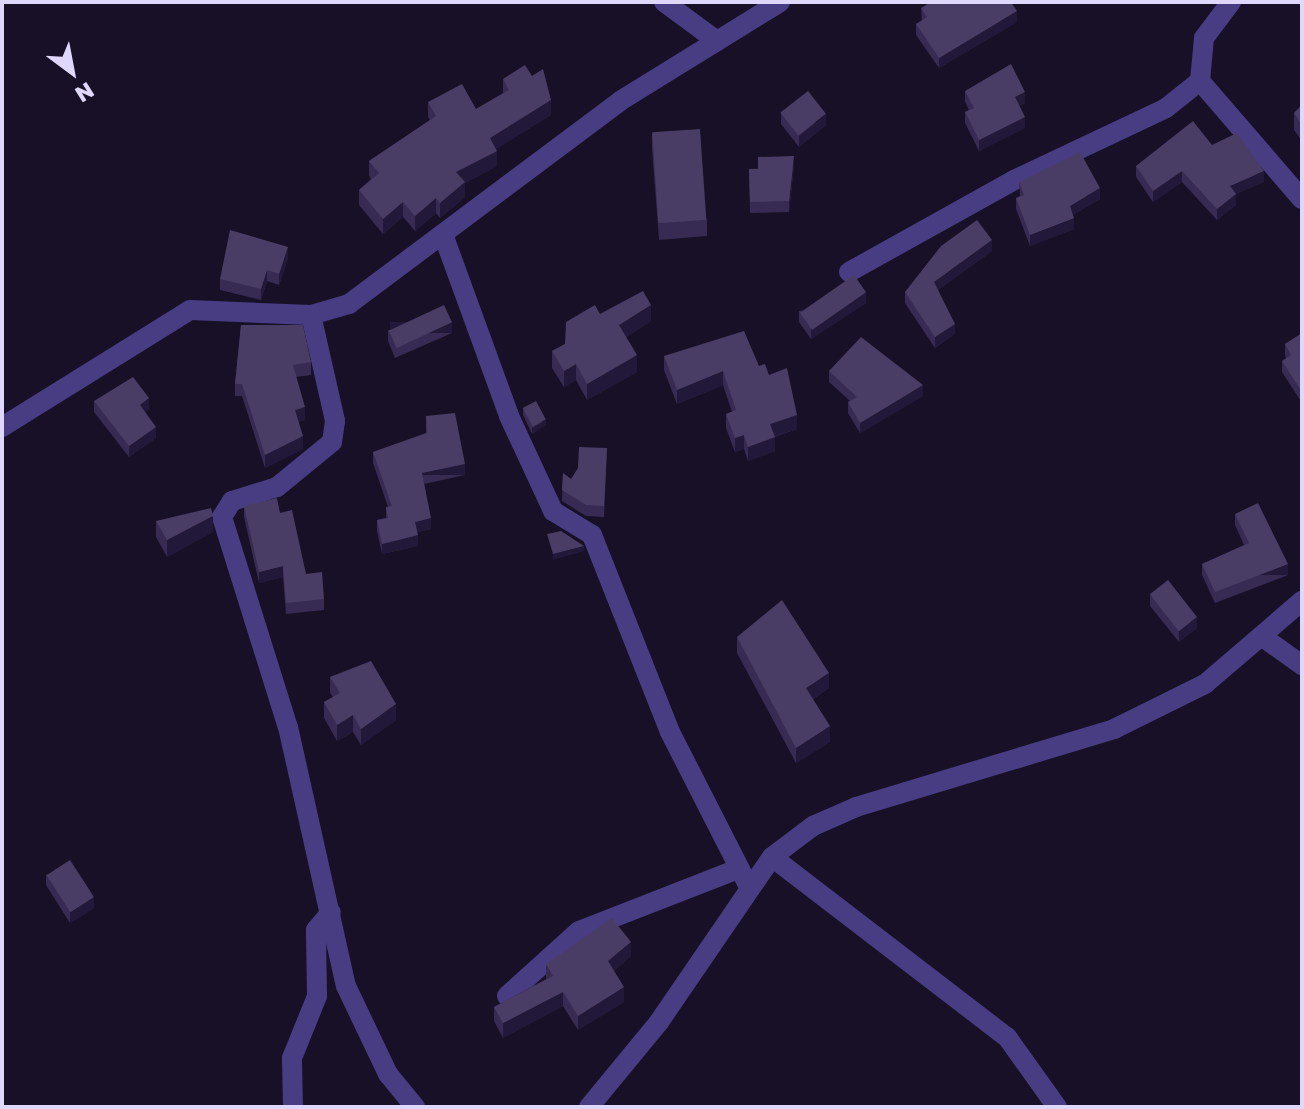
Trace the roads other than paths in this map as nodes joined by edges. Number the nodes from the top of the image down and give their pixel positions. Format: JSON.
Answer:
{"nodes":[{"id":1,"x":664,"y":2,"type":"edge"},
{"id":2,"x":780,"y":2,"type":"edge"},
{"id":3,"x":1231,"y":2,"type":"edge"},
{"id":4,"x":717,"y":41,"type":"junction"},
{"id":5,"x":1200,"y":81,"type":"junction"},
{"id":6,"x":1302,"y":199,"type":"edge"},
{"id":7,"x":444,"y":237,"type":"junction"},
{"id":8,"x":849,"y":272,"type":"dead end"},
{"id":9,"x":311,"y":315,"type":"junction"},
{"id":10,"x":2,"y":427,"type":"edge"},
{"id":11,"x":1302,"y":601,"type":"edge"},
{"id":12,"x":1264,"y":638,"type":"junction"},
{"id":13,"x":1302,"y":665,"type":"edge"},
{"id":14,"x":772,"y":857,"type":"junction"},
{"id":15,"x":738,"y":869,"type":"junction"},
{"id":16,"x":750,"y":889,"type":"junction"},
{"id":17,"x":331,"y":912,"type":"junction"},
{"id":18,"x":507,"y":996,"type":"edge"},
{"id":19,"x":293,"y":1107,"type":"edge"},
{"id":20,"x":415,"y":1107,"type":"edge"},
{"id":21,"x":589,"y":1107,"type":"edge"},
{"id":22,"x":1057,"y":1107,"type":"edge"}],
"edges":[{"from":1,"to":4,"type":"street"},
{"from":2,"to":4,"type":"street"},
{"from":3,"to":5,"type":"street"},
{"from":4,"to":7,"type":"street"},
{"from":5,"to":6,"type":"street"},
{"from":5,"to":8,"type":"street"},
{"from":7,"to":9,"type":"street"},
{"from":7,"to":15,"type":"street"},
{"from":9,"to":10,"type":"street"},
{"from":9,"to":17,"type":"street"},
{"from":11,"to":12,"type":"street"},
{"from":12,"to":13,"type":"street"},
{"from":12,"to":14,"type":"street"},
{"from":14,"to":16,"type":"street"},
{"from":14,"to":22,"type":"street"},
{"from":15,"to":16,"type":"street"},
{"from":15,"to":18,"type":"street"},
{"from":16,"to":21,"type":"street"},
{"from":17,"to":19,"type":"street"},
{"from":17,"to":20,"type":"street"}]}
